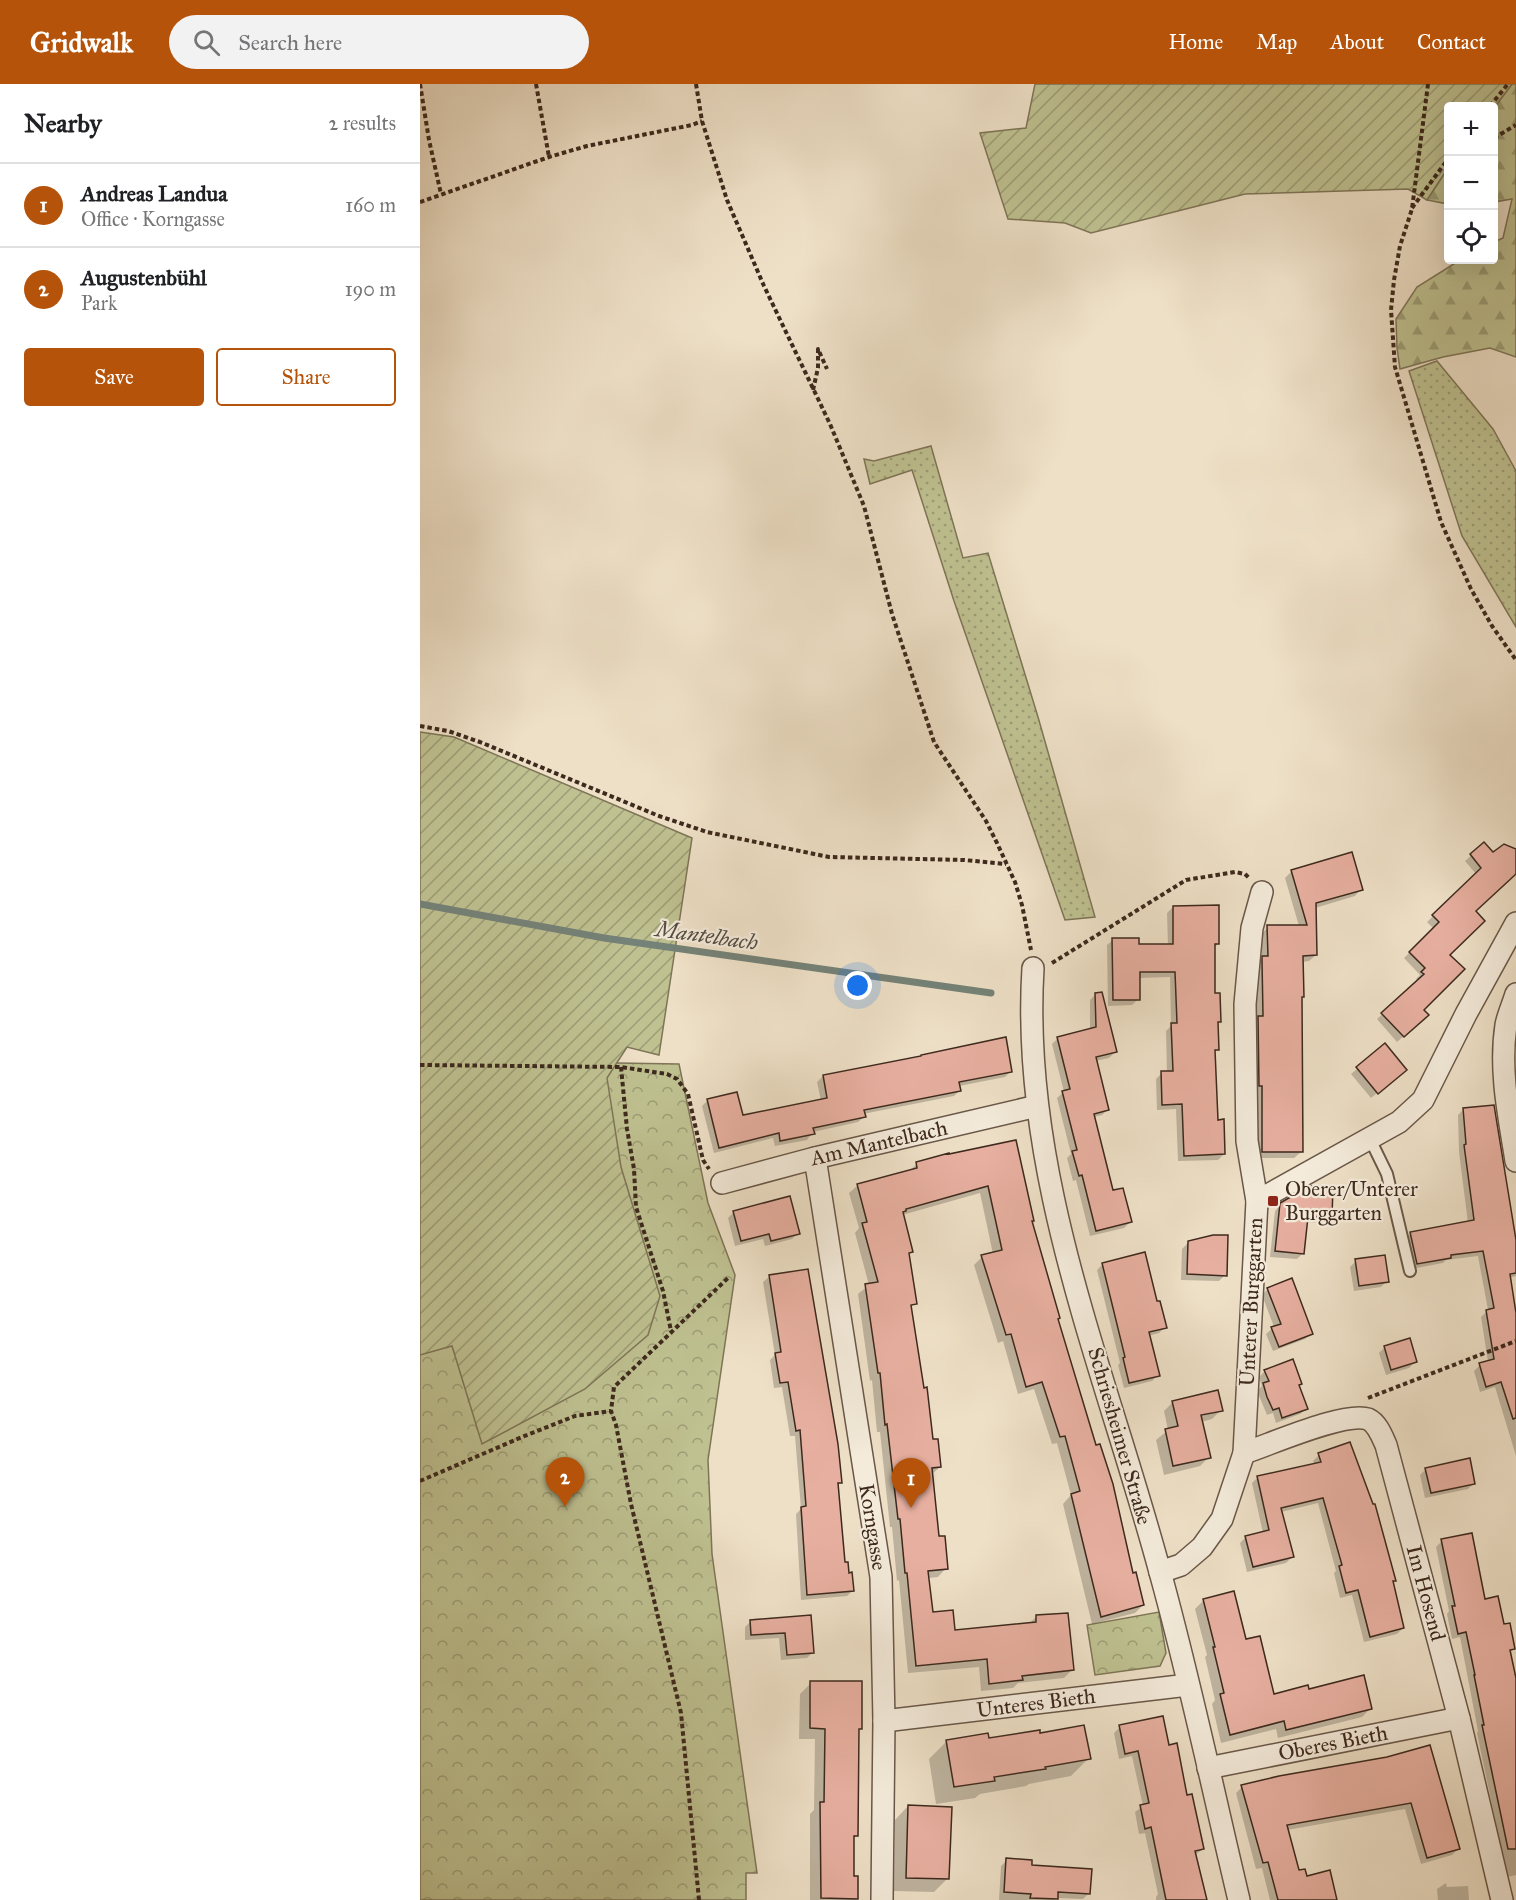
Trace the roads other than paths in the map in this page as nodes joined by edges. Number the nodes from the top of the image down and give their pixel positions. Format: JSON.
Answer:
{"nodes":[{"id":1,"x":1262,"y":892,"type":"road end"},
{"id":2,"x":1516,"y":923,"type":"edge"},
{"id":3,"x":1033,"y":968,"type":"road end"},
{"id":4,"x":1516,"y":994,"type":"edge"},
{"id":5,"x":1037,"y":1106,"type":"junction"},
{"id":6,"x":1370,"y":1139,"type":"junction"},
{"id":7,"x":815,"y":1158,"type":"junction"},
{"id":8,"x":1516,"y":1161,"type":"edge"},
{"id":9,"x":722,"y":1183,"type":"road end"},
{"id":10,"x":1257,"y":1201,"type":"junction"},
{"id":11,"x":1410,"y":1271,"type":"dead end"},
{"id":12,"x":1244,"y":1453,"type":"junction"},
{"id":13,"x":1160,"y":1572,"type":"junction"},
{"id":14,"x":1188,"y":1685,"type":"junction"},
{"id":15,"x":1459,"y":1718,"type":"junction"},
{"id":16,"x":884,"y":1721,"type":"junction"},
{"id":17,"x":1208,"y":1768,"type":"junction"},
{"id":18,"x":882,"y":1900,"type":"edge"},
{"id":19,"x":1239,"y":1900,"type":"edge"},
{"id":20,"x":1502,"y":1900,"type":"edge"}],
"edges":[{"from":1,"to":10,"type":"street","name":"Unterer Burggarten"},
{"from":2,"to":6,"type":"street"},
{"from":3,"to":5,"type":"street","name":"Schriesheimer Straße"},
{"from":4,"to":8,"type":"street"},
{"from":5,"to":7,"type":"street","name":"Am Mantelbach"},
{"from":5,"to":13,"type":"street","name":"Schriesheimer Straße"},
{"from":6,"to":10,"type":"street"},
{"from":6,"to":11,"type":"lane"},
{"from":7,"to":9,"type":"street","name":"Am Mantelbach"},
{"from":7,"to":16,"type":"street","name":"Korngasse"},
{"from":10,"to":12,"type":"street","name":"Unterer Burggarten"},
{"from":12,"to":13,"type":"street","name":"Unterer Burggarten"},
{"from":12,"to":15,"type":"street","name":"Im Hosend"},
{"from":13,"to":14,"type":"street","name":"Schriesheimer Straße"},
{"from":14,"to":16,"type":"street","name":"Unteres Bieth"},
{"from":14,"to":17,"type":"street","name":"Schriesheimer Straße"},
{"from":15,"to":17,"type":"street","name":"Oberes Bieth"},
{"from":15,"to":20,"type":"street","name":"Im Hosend"},
{"from":16,"to":18,"type":"street","name":"Korngasse"},
{"from":17,"to":19,"type":"street","name":"Schriesheimer Straße"}]}
